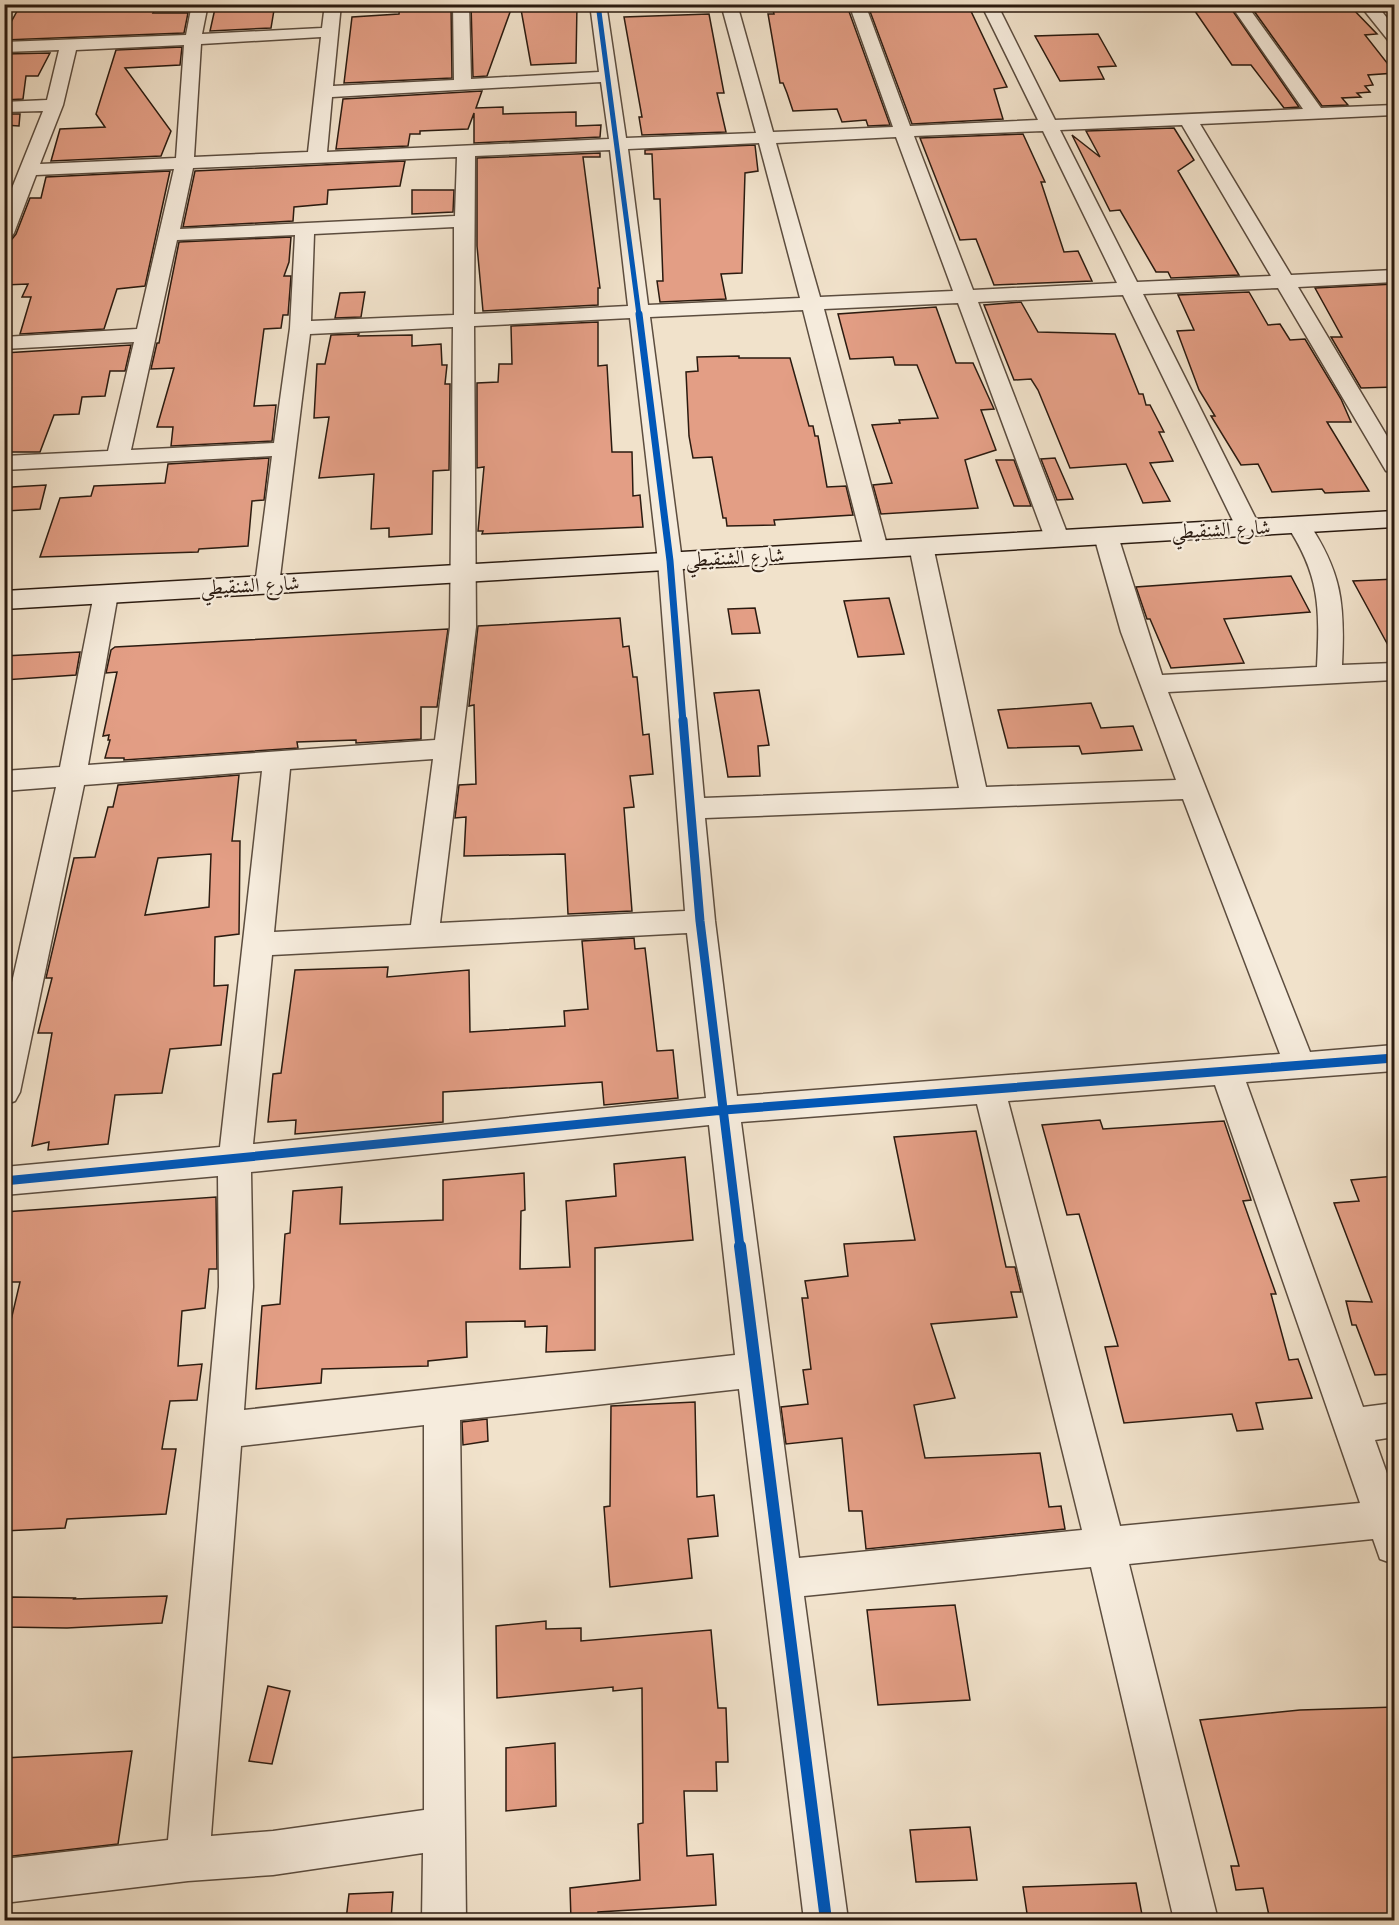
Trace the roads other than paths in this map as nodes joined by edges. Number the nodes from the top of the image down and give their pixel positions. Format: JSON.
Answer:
{"nodes":[{"id":1,"x":200,"y":4,"type":"edge"},
{"id":2,"x":333,"y":4,"type":"edge"},
{"id":3,"x":461,"y":4,"type":"edge"},
{"id":4,"x":652,"y":4,"type":"edge"},
{"id":5,"x":729,"y":4,"type":"edge"},
{"id":6,"x":857,"y":4,"type":"edge"},
{"id":7,"x":989,"y":4,"type":"edge"},
{"id":8,"x":1238,"y":4,"type":"edge"},
{"id":9,"x":1367,"y":4,"type":"edge"},
{"id":10,"x":598,"y":5,"type":"edge"},
{"id":11,"x":330,"y":32,"type":"junction"},
{"id":12,"x":1395,"y":38,"type":"edge"},
{"id":13,"x":193,"y":39,"type":"junction"},
{"id":14,"x":69,"y":45,"type":"junction"},
{"id":15,"x":4,"y":47,"type":"edge"},
{"id":16,"x":608,"y":77,"type":"junction"},
{"id":17,"x":463,"y":85,"type":"junction"},
{"id":18,"x":324,"y":92,"type":"junction"},
{"id":19,"x":54,"y":105,"type":"junction"},
{"id":20,"x":4,"y":107,"type":"edge"},
{"id":21,"x":1395,"y":110,"type":"edge"},
{"id":22,"x":1316,"y":114,"type":"junction"},
{"id":23,"x":1188,"y":119,"type":"junction"},
{"id":24,"x":1049,"y":125,"type":"junction"},
{"id":25,"x":903,"y":131,"type":"junction"},
{"id":26,"x":767,"y":137,"type":"junction"},
{"id":27,"x":618,"y":143,"type":"junction"},
{"id":28,"x":466,"y":150,"type":"junction"},
{"id":29,"x":317,"y":156,"type":"junction"},
{"id":30,"x":185,"y":163,"type":"junction"},
{"id":31,"x":31,"y":170,"type":"junction"},
{"id":32,"x":464,"y":220,"type":"junction"},
{"id":33,"x":305,"y":228,"type":"junction"},
{"id":34,"x":4,"y":233,"type":"edge"},
{"id":35,"x":167,"y":235,"type":"junction"},
{"id":36,"x":1395,"y":276,"type":"edge"},
{"id":37,"x":1283,"y":280,"type":"junction"},
{"id":38,"x":1130,"y":288,"type":"junction"},
{"id":39,"x":967,"y":296,"type":"junction"},
{"id":40,"x":812,"y":304,"type":"junction"},
{"id":41,"x":638,"y":310,"type":"junction"},
{"id":42,"x":465,"y":319,"type":"junction"},
{"id":43,"x":300,"y":328,"type":"junction"},
{"id":44,"x":147,"y":335,"type":"junction"},
{"id":45,"x":4,"y":343,"type":"edge"},
{"id":46,"x":285,"y":449,"type":"junction"},
{"id":47,"x":118,"y":458,"type":"junction"},
{"id":48,"x":4,"y":463,"type":"edge"},
{"id":49,"x":1395,"y":466,"type":"edge"},
{"id":50,"x":1395,"y":519,"type":"edge"},
{"id":51,"x":1298,"y":524,"type":"junction"},
{"id":52,"x":1248,"y":527,"type":"junction"},
{"id":53,"x":1106,"y":536,"type":"junction"},
{"id":54,"x":1057,"y":538,"type":"junction"},
{"id":55,"x":921,"y":546,"type":"junction"},
{"id":56,"x":876,"y":549,"type":"junction"},
{"id":57,"x":670,"y":561,"type":"junction"},
{"id":58,"x":464,"y":573,"type":"junction"},
{"id":59,"x":267,"y":585,"type":"junction"},
{"id":60,"x":106,"y":594,"type":"junction"},
{"id":61,"x":4,"y":600,"type":"edge"},
{"id":62,"x":1395,"y":672,"type":"edge"},
{"id":63,"x":1329,"y":675,"type":"junction"},
{"id":64,"x":1152,"y":684,"type":"junction"},
{"id":65,"x":449,"y":748,"type":"junction"},
{"id":66,"x":277,"y":762,"type":"junction"},
{"id":67,"x":72,"y":777,"type":"junction"},
{"id":68,"x":4,"y":781,"type":"edge"},
{"id":69,"x":1193,"y":789,"type":"junction"},
{"id":70,"x":975,"y":798,"type":"junction"},
{"id":71,"x":690,"y":809,"type":"junction"},
{"id":72,"x":700,"y":921,"type":"junction"},
{"id":73,"x":424,"y":937,"type":"junction"},
{"id":74,"x":256,"y":944,"type":"junction"},
{"id":75,"x":1395,"y":1058,"type":"edge"},
{"id":76,"x":1300,"y":1065,"type":"junction"},
{"id":77,"x":1227,"y":1071,"type":"junction"},
{"id":78,"x":989,"y":1089,"type":"junction"},
{"id":79,"x":4,"y":1092,"type":"edge"},
{"id":80,"x":724,"y":1110,"type":"junction"},
{"id":81,"x":235,"y":1160,"type":"junction"},
{"id":82,"x":4,"y":1181,"type":"edge"},
{"id":83,"x":755,"y":1370,"type":"junction"},
{"id":84,"x":442,"y":1404,"type":"junction"},
{"id":85,"x":1395,"y":1420,"type":"edge"},
{"id":86,"x":1352,"y":1426,"type":"junction"},
{"id":87,"x":223,"y":1430,"type":"junction"},
{"id":88,"x":1390,"y":1532,"type":"edge"},
{"id":89,"x":1106,"y":1547,"type":"junction"},
{"id":90,"x":783,"y":1579,"type":"junction"},
{"id":91,"x":445,"y":1828,"type":"junction"},
{"id":92,"x":188,"y":1859,"type":"junction"},
{"id":93,"x":4,"y":1881,"type":"edge"},
{"id":94,"x":444,"y":1920,"type":"edge"},
{"id":95,"x":826,"y":1920,"type":"edge"},
{"id":96,"x":1196,"y":1920,"type":"edge"}],
"edges":[{"from":1,"to":13,"type":"street"},
{"from":2,"to":11,"type":"street"},
{"from":3,"to":17,"type":"street"},
{"from":4,"to":10,"type":"street"},
{"from":5,"to":26,"type":"street"},
{"from":6,"to":25,"type":"street"},
{"from":7,"to":24,"type":"street"},
{"from":8,"to":22,"type":"street"},
{"from":9,"to":12,"type":"street"},
{"from":10,"to":16,"type":"street"},
{"from":11,"to":13,"type":"street"},
{"from":11,"to":18,"type":"street"},
{"from":13,"to":14,"type":"street"},
{"from":13,"to":30,"type":"street"},
{"from":14,"to":15,"type":"street"},
{"from":14,"to":19,"type":"street"},
{"from":16,"to":17,"type":"street"},
{"from":16,"to":27,"type":"street"},
{"from":17,"to":18,"type":"street"},
{"from":18,"to":29,"type":"street"},
{"from":19,"to":20,"type":"street"},
{"from":19,"to":31,"type":"street"},
{"from":21,"to":22,"type":"street"},
{"from":22,"to":23,"type":"street"},
{"from":23,"to":24,"type":"street"},
{"from":23,"to":37,"type":"street"},
{"from":24,"to":25,"type":"street"},
{"from":24,"to":38,"type":"street"},
{"from":25,"to":26,"type":"street"},
{"from":25,"to":39,"type":"street"},
{"from":26,"to":27,"type":"street"},
{"from":26,"to":40,"type":"street"},
{"from":27,"to":28,"type":"street"},
{"from":27,"to":41,"type":"street"},
{"from":28,"to":29,"type":"street"},
{"from":28,"to":32,"type":"street"},
{"from":29,"to":30,"type":"street"},
{"from":30,"to":31,"type":"street"},
{"from":30,"to":35,"type":"street"},
{"from":31,"to":34,"type":"street"},
{"from":32,"to":33,"type":"street"},
{"from":32,"to":42,"type":"street"},
{"from":33,"to":35,"type":"street"},
{"from":33,"to":43,"type":"street"},
{"from":35,"to":44,"type":"street"},
{"from":36,"to":37,"type":"street"},
{"from":37,"to":38,"type":"street"},
{"from":37,"to":49,"type":"street"},
{"from":38,"to":39,"type":"street"},
{"from":38,"to":52,"type":"street"},
{"from":39,"to":40,"type":"street"},
{"from":39,"to":54,"type":"street"},
{"from":40,"to":41,"type":"street"},
{"from":40,"to":56,"type":"street"},
{"from":41,"to":42,"type":"street"},
{"from":41,"to":57,"type":"street"},
{"from":42,"to":43,"type":"street"},
{"from":42,"to":58,"type":"street"},
{"from":43,"to":46,"type":"street"},
{"from":44,"to":45,"type":"street"},
{"from":44,"to":47,"type":"street"},
{"from":46,"to":47,"type":"street"},
{"from":46,"to":59,"type":"street"},
{"from":47,"to":48,"type":"street"},
{"from":50,"to":51,"type":"street","name":"شارع الشنقيطي"},
{"from":51,"to":52,"type":"street","name":"شارع الشنقيطي"},
{"from":51,"to":63,"type":"street"},
{"from":52,"to":53,"type":"street","name":"شارع الشنقيطي"},
{"from":53,"to":54,"type":"street","name":"شارع الشنقيطي"},
{"from":53,"to":64,"type":"street"},
{"from":54,"to":55,"type":"street","name":"شارع الشنقيطي"},
{"from":55,"to":56,"type":"street","name":"شارع الشنقيطي"},
{"from":55,"to":70,"type":"street"},
{"from":56,"to":57,"type":"street","name":"شارع الشنقيطي"},
{"from":57,"to":58,"type":"street","name":"شارع الشنقيطي"},
{"from":57,"to":71,"type":"street"},
{"from":58,"to":59,"type":"street","name":"شارع الشنقيطي"},
{"from":58,"to":65,"type":"street"},
{"from":59,"to":60,"type":"street","name":"شارع الشنقيطي"},
{"from":60,"to":61,"type":"street","name":"شارع الشنقيطي"},
{"from":60,"to":67,"type":"street"},
{"from":62,"to":63,"type":"street"},
{"from":63,"to":64,"type":"street"},
{"from":64,"to":69,"type":"street"},
{"from":65,"to":66,"type":"street"},
{"from":65,"to":73,"type":"street"},
{"from":66,"to":67,"type":"street"},
{"from":66,"to":74,"type":"street"},
{"from":67,"to":68,"type":"street"},
{"from":67,"to":79,"type":"street"},
{"from":69,"to":70,"type":"street"},
{"from":69,"to":76,"type":"street"},
{"from":70,"to":71,"type":"street"},
{"from":71,"to":72,"type":"street"},
{"from":72,"to":73,"type":"street"},
{"from":72,"to":80,"type":"street"},
{"from":73,"to":74,"type":"street"},
{"from":74,"to":81,"type":"street"},
{"from":75,"to":76,"type":"street"},
{"from":76,"to":77,"type":"street"},
{"from":77,"to":78,"type":"street"},
{"from":77,"to":86,"type":"street"},
{"from":78,"to":80,"type":"street"},
{"from":78,"to":89,"type":"street"},
{"from":80,"to":81,"type":"street"},
{"from":80,"to":83,"type":"street"},
{"from":81,"to":82,"type":"street"},
{"from":81,"to":87,"type":"street"},
{"from":83,"to":84,"type":"street"},
{"from":83,"to":90,"type":"street"},
{"from":84,"to":87,"type":"street"},
{"from":84,"to":91,"type":"street"},
{"from":85,"to":86,"type":"street"},
{"from":86,"to":88,"type":"street"},
{"from":87,"to":92,"type":"street"},
{"from":88,"to":89,"type":"street"},
{"from":89,"to":90,"type":"street"},
{"from":89,"to":96,"type":"street"},
{"from":90,"to":95,"type":"street"},
{"from":91,"to":92,"type":"street"},
{"from":91,"to":94,"type":"street"},
{"from":92,"to":93,"type":"street"}]}
